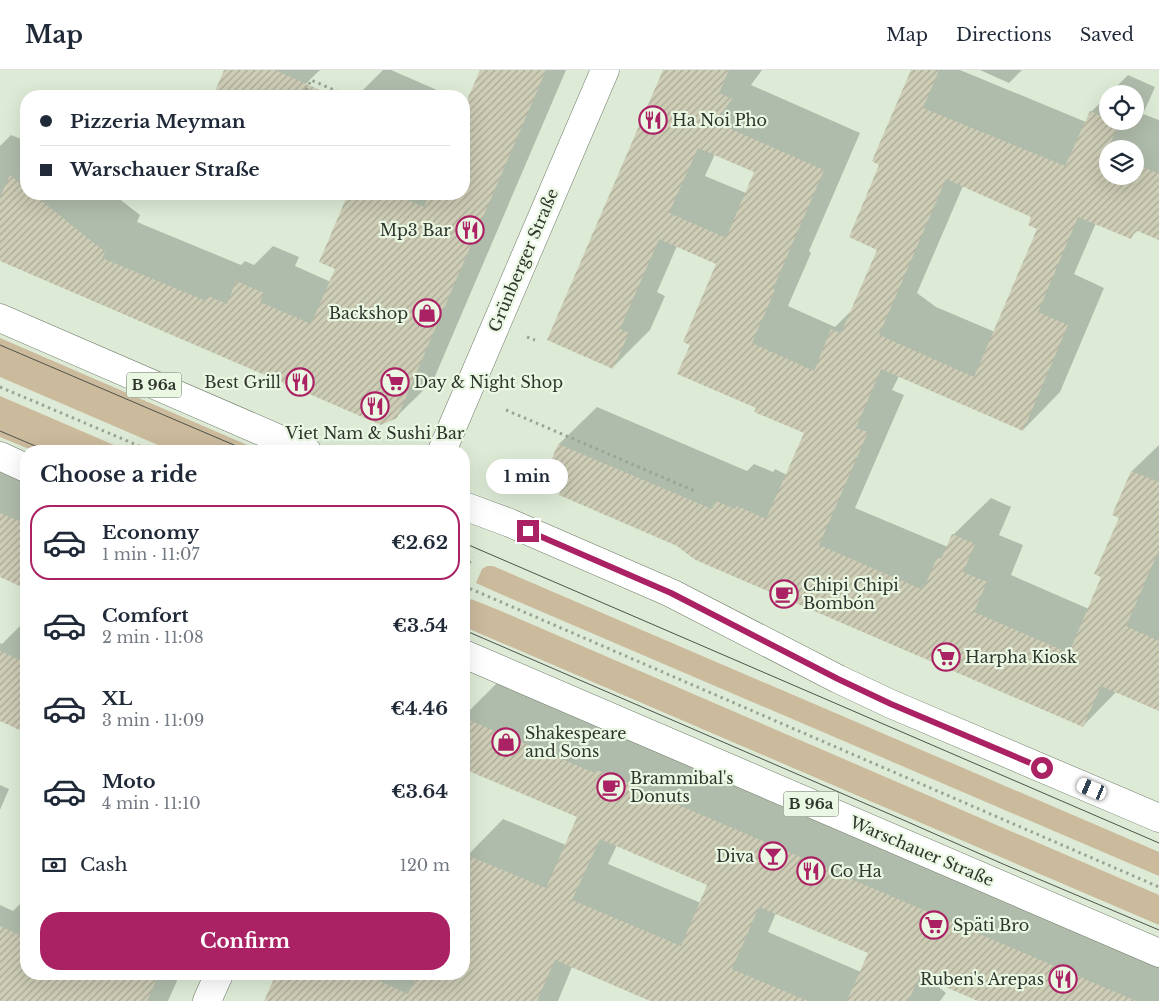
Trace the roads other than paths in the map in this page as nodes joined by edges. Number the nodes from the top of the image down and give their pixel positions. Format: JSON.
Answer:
{"nodes":[{"id":1,"x":605,"y":70,"type":"edge"},
{"id":2,"x":0,"y":318,"type":"edge"},
{"id":3,"x":294,"y":445,"type":"edge"},
{"id":4,"x":444,"y":445,"type":"edge"},
{"id":5,"x":0,"y":456,"type":"edge"},
{"id":6,"x":20,"y":465,"type":"edge"},
{"id":7,"x":470,"y":508,"type":"edge"},
{"id":8,"x":470,"y":657,"type":"edge"},
{"id":9,"x":1159,"y":818,"type":"edge"},
{"id":10,"x":1159,"y":954,"type":"edge"},
{"id":11,"x":216,"y":980,"type":"edge"},
{"id":12,"x":207,"y":1001,"type":"edge"}],
"edges":[{"from":1,"to":4,"type":"main road","name":"Grünberger Straße"},
{"from":2,"to":3,"type":"main road","number":"B 96a"},
{"from":5,"to":6,"type":"main road"},
{"from":7,"to":9,"type":"main road"},
{"from":8,"to":10,"type":"main road","name":"Warschauer Straße","number":"B 96a"},
{"from":11,"to":12,"type":"main road"}]}
